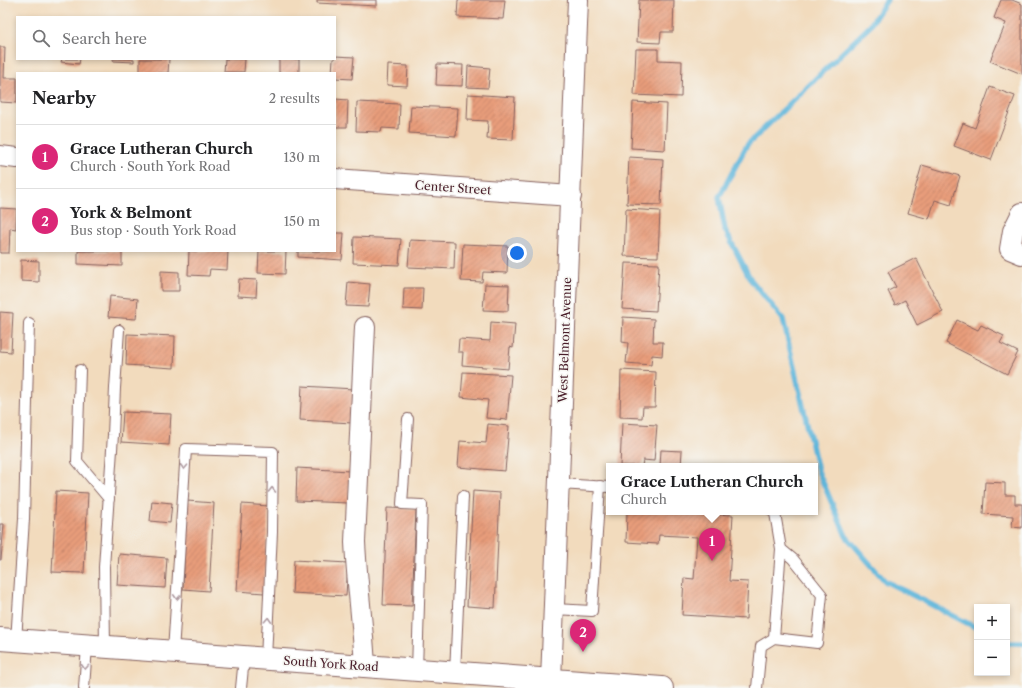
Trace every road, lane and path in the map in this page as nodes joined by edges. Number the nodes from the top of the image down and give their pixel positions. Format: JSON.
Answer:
{"nodes":[{"id":1,"x":578,"y":0,"type":"edge"},
{"id":2,"x":0,"y":156,"type":"edge"},
{"id":3,"x":16,"y":158,"type":"edge"},
{"id":4,"x":336,"y":180,"type":"edge"},
{"id":5,"x":571,"y":196,"type":"junction"},
{"id":6,"x":1022,"y":213,"type":"edge"},
{"id":7,"x":1022,"y":254,"type":"edge"},
{"id":8,"x":29,"y":324,"type":"dead end"},
{"id":9,"x":365,"y":327,"type":"dead end"},
{"id":10,"x":119,"y":330,"type":"dead end"},
{"id":11,"x":80,"y":370,"type":"dead end"},
{"id":12,"x":408,"y":419,"type":"dead end"},
{"id":13,"x":559,"y":484,"type":"junction"},
{"id":14,"x":604,"y":486,"type":"edge"},
{"id":15,"x":463,"y":496,"type":"dead end"},
{"id":16,"x":109,"y":499,"type":"junction"},
{"id":17,"x":775,"y":515,"type":"edge"},
{"id":18,"x":781,"y":549,"type":"junction"},
{"id":19,"x":554,"y":609,"type":"junction"},
{"id":20,"x":774,"y":638,"type":"junction"},
{"id":21,"x":8,"y":640,"type":"edge"},
{"id":22,"x":96,"y":647,"type":"junction"},
{"id":23,"x":173,"y":652,"type":"junction"},
{"id":24,"x":244,"y":658,"type":"junction"},
{"id":25,"x":266,"y":659,"type":"junction"},
{"id":26,"x":365,"y":667,"type":"junction"},
{"id":27,"x":417,"y":670,"type":"junction"},
{"id":28,"x":455,"y":673,"type":"junction"},
{"id":29,"x":541,"y":683,"type":"edge"},
{"id":30,"x":84,"y":688,"type":"edge"},
{"id":31,"x":241,"y":688,"type":"edge"},
{"id":32,"x":662,"y":688,"type":"edge"},
{"id":33,"x":757,"y":688,"type":"edge"}],
"edges":[{"from":1,"to":5,"type":"street","name":"West Belmont Avenue"},
{"from":2,"to":3,"type":"street"},
{"from":4,"to":5,"type":"street","name":"Center Street"},
{"from":5,"to":13,"type":"street","name":"West Belmont Avenue"},
{"from":6,"to":7,"type":"street"},
{"from":8,"to":21,"type":"lane"},
{"from":9,"to":26,"type":"street"},
{"from":10,"to":16,"type":"lane"},
{"from":11,"to":16,"type":"lane"},
{"from":12,"to":27,"type":"lane"},
{"from":13,"to":14,"type":"lane"},
{"from":13,"to":19,"type":"street","name":"West Belmont Avenue"},
{"from":14,"to":19,"type":"lane"},
{"from":15,"to":28,"type":"lane"},
{"from":16,"to":22,"type":"lane"},
{"from":17,"to":18,"type":"lane"},
{"from":18,"to":20,"type":"lane"},
{"from":18,"to":20,"type":"lane"},
{"from":19,"to":29,"type":"street","name":"West Belmont Avenue"},
{"from":20,"to":33,"type":"lane"},
{"from":21,"to":22,"type":"main road","name":"South York Road"},
{"from":22,"to":23,"type":"main road","name":"South York Road"},
{"from":22,"to":30,"type":"lane","one_way":true},
{"from":23,"to":24,"type":"main road","name":"South York Road"},
{"from":25,"to":23,"type":"lane","one_way":true},
{"from":24,"to":25,"type":"main road","name":"South York Road"},
{"from":24,"to":31,"type":"lane"},
{"from":25,"to":26,"type":"main road","name":"South York Road"},
{"from":26,"to":27,"type":"main road","name":"South York Road"},
{"from":27,"to":28,"type":"main road","name":"South York Road"},
{"from":28,"to":29,"type":"main road","name":"South York Road"},
{"from":29,"to":32,"type":"main road","name":"South York Road"}]}
